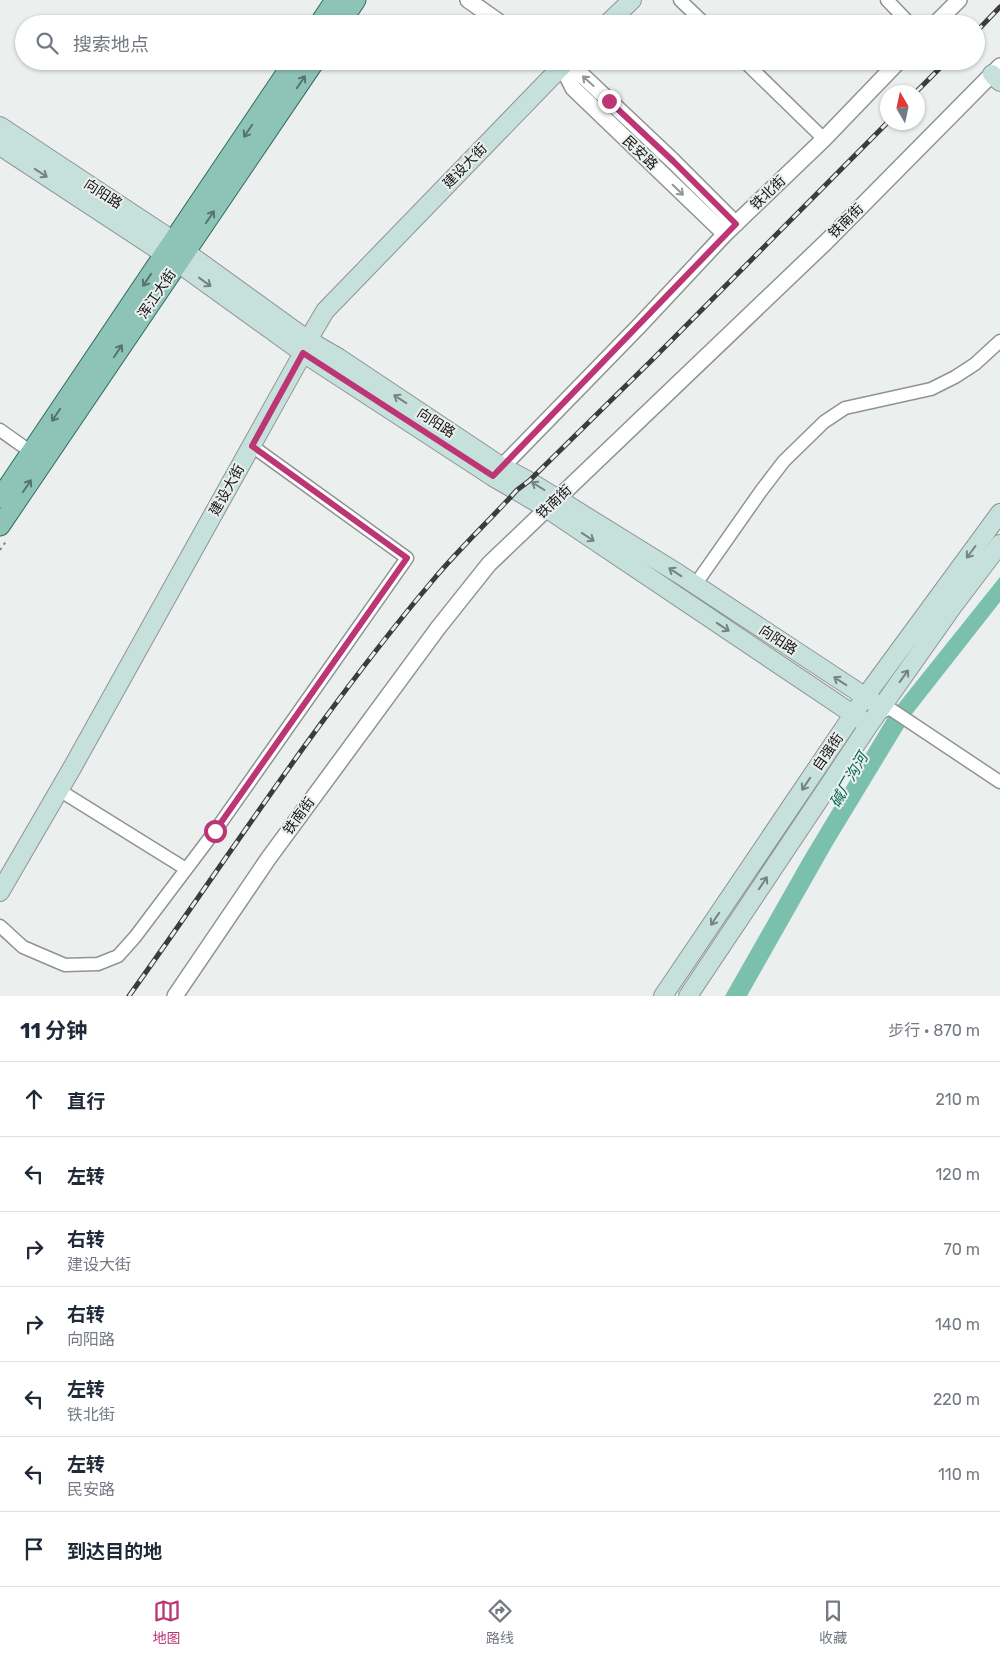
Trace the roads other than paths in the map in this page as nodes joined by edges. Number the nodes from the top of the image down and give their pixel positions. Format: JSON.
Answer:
{"nodes":[{"id":1,"x":335,"y":0,"type":"edge"},
{"id":2,"x":356,"y":0,"type":"edge"},
{"id":3,"x":468,"y":0,"type":"edge"},
{"id":4,"x":632,"y":0,"type":"edge"},
{"id":5,"x":680,"y":0,"type":"edge"},
{"id":6,"x":887,"y":0,"type":"edge"},
{"id":7,"x":959,"y":0,"type":"edge"},
{"id":8,"x":325,"y":15,"type":"edge"},
{"id":9,"x":346,"y":15,"type":"edge"},
{"id":10,"x":489,"y":15,"type":"edge"},
{"id":11,"x":616,"y":15,"type":"edge"},
{"id":12,"x":696,"y":15,"type":"edge"},
{"id":13,"x":901,"y":15,"type":"edge"},
{"id":14,"x":944,"y":15,"type":"edge"},
{"id":15,"x":288,"y":70,"type":"edge"},
{"id":16,"x":308,"y":70,"type":"edge"},
{"id":17,"x":555,"y":70,"type":"edge"},
{"id":18,"x":573,"y":70,"type":"edge"},
{"id":19,"x":753,"y":70,"type":"edge"},
{"id":20,"x":890,"y":70,"type":"edge"},
{"id":21,"x":997,"y":74,"type":"edge"},
{"id":22,"x":0,"y":126,"type":"edge"},
{"id":23,"x":824,"y":139,"type":"junction"},
{"id":24,"x":0,"y":146,"type":"edge"},
{"id":25,"x":730,"y":229,"type":"junction"},
{"id":26,"x":176,"y":253,"type":"junction"},
{"id":27,"x":1000,"y":340,"type":"edge"},
{"id":28,"x":306,"y":347,"type":"junction"},
{"id":29,"x":0,"y":430,"type":"edge"},
{"id":30,"x":252,"y":446,"type":"junction"},
{"id":31,"x":31,"y":452,"type":"junction"},
{"id":32,"x":497,"y":471,"type":"junction"},
{"id":33,"x":0,"y":498,"type":"edge"},
{"id":34,"x":552,"y":504,"type":"junction"},
{"id":35,"x":1000,"y":513,"type":"edge"},
{"id":36,"x":0,"y":526,"type":"edge"},
{"id":37,"x":1000,"y":544,"type":"edge"},
{"id":38,"x":695,"y":585,"type":"junction"},
{"id":39,"x":865,"y":697,"type":"junction"},
{"id":40,"x":874,"y":714,"type":"junction"},
{"id":41,"x":1000,"y":782,"type":"edge"},
{"id":42,"x":59,"y":790,"type":"junction"},
{"id":43,"x":186,"y":869,"type":"junction"},
{"id":44,"x":0,"y":892,"type":"edge"},
{"id":45,"x":0,"y":926,"type":"edge"},
{"id":46,"x":175,"y":996,"type":"edge"},
{"id":47,"x":663,"y":996,"type":"edge"},
{"id":48,"x":688,"y":996,"type":"edge"}],
"edges":[{"from":1,"to":8,"type":"main road"},
{"from":2,"to":9,"type":"main road"},
{"from":3,"to":10,"type":"street"},
{"from":4,"to":11,"type":"main road"},
{"from":5,"to":12,"type":"street"},
{"from":6,"to":13,"type":"street"},
{"from":7,"to":14,"type":"street"},
{"from":15,"to":26,"type":"main road","name":"浑江大街","one_way":true},
{"from":26,"to":16,"type":"main road","name":"浑江大街","one_way":true},
{"from":17,"to":28,"type":"main road","name":"建设大街"},
{"from":18,"to":25,"type":"street","name":"民安路"},
{"from":19,"to":23,"type":"street"},
{"from":20,"to":23,"type":"street","name":"铁北街"},
{"from":21,"to":34,"type":"street","name":"铁南街"},
{"from":22,"to":26,"type":"main road","name":"向阳路"},
{"from":23,"to":25,"type":"street","name":"铁北街"},
{"from":24,"to":26,"type":"main road","name":"向阳路","one_way":true},
{"from":25,"to":32,"type":"street","name":"铁北街"},
{"from":26,"to":28,"type":"main road","name":"向阳路"},
{"from":26,"to":31,"type":"main road","name":"浑江大街","one_way":true},
{"from":36,"to":26,"type":"main road","name":"浑江大街","one_way":true},
{"from":27,"to":38,"type":"street"},
{"from":28,"to":30,"type":"main road","name":"建设大街"},
{"from":28,"to":32,"type":"main road","name":"向阳路"},
{"from":29,"to":31,"type":"street"},
{"from":30,"to":42,"type":"main road","name":"建设大街"},
{"from":30,"to":43,"type":"street"},
{"from":31,"to":33,"type":"main road","name":"浑江大街"},
{"from":32,"to":34,"type":"main road","name":"向阳路"},
{"from":38,"to":34,"type":"main road","name":"向阳路","one_way":true},
{"from":34,"to":40,"type":"main road","name":"向阳路","one_way":true},
{"from":34,"to":46,"type":"street","name":"铁南街"},
{"from":35,"to":39,"type":"main road","one_way":true},
{"from":40,"to":37,"type":"main road","name":"自强街","one_way":true},
{"from":39,"to":38,"type":"main road","name":"向阳路","one_way":true},
{"from":39,"to":40,"type":"main road","name":"向阳路"},
{"from":40,"to":41,"type":"street"},
{"from":40,"to":47,"type":"main road","name":"自强街","one_way":true},
{"from":48,"to":40,"type":"main road","name":"自强街","one_way":true},
{"from":42,"to":43,"type":"street"},
{"from":42,"to":44,"type":"main road","name":"建设大街"},
{"from":43,"to":45,"type":"street"}]}
